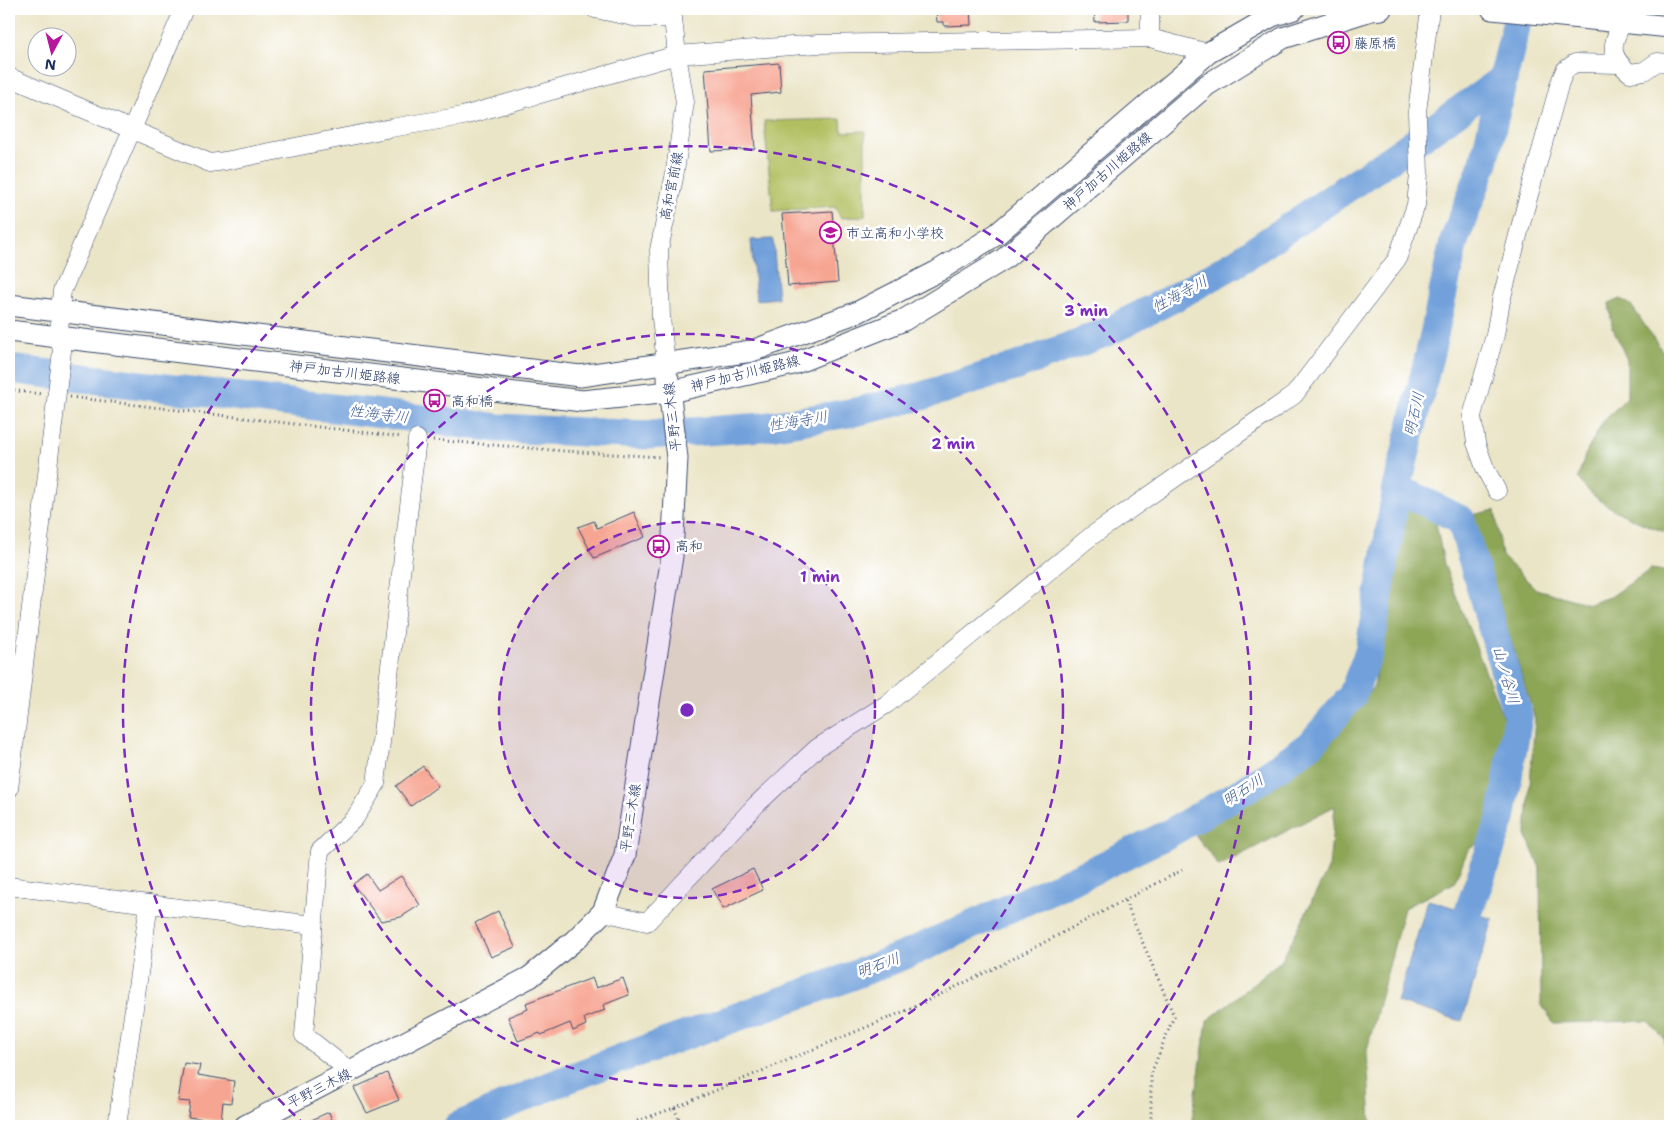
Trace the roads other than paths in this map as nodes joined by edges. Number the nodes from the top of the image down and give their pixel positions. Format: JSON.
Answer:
{"nodes":[{"id":1,"x":184,"y":9,"type":"edge"},
{"id":2,"x":594,"y":9,"type":"edge"},
{"id":3,"x":1150,"y":9,"type":"edge"},
{"id":4,"x":1294,"y":9,"type":"edge"},
{"id":5,"x":1381,"y":9,"type":"edge"},
{"id":6,"x":1430,"y":9,"type":"edge"},
{"id":7,"x":1492,"y":9,"type":"edge"},
{"id":8,"x":672,"y":14,"type":"edge"},
{"id":9,"x":1624,"y":15,"type":"edge"},
{"id":10,"x":1670,"y":28,"type":"edge"},
{"id":11,"x":1150,"y":38,"type":"junction"},
{"id":12,"x":1208,"y":53,"type":"junction"},
{"id":13,"x":677,"y":55,"type":"junction"},
{"id":14,"x":1670,"y":63,"type":"edge"},
{"id":15,"x":1619,"y":64,"type":"junction"},
{"id":16,"x":9,"y":77,"type":"edge"},
{"id":17,"x":133,"y":129,"type":"junction"},
{"id":18,"x":9,"y":305,"type":"edge"},
{"id":19,"x":59,"y":312,"type":"junction"},
{"id":20,"x":9,"y":331,"type":"edge"},
{"id":21,"x":61,"y":344,"type":"junction"},
{"id":22,"x":666,"y":364,"type":"junction"},
{"id":23,"x":670,"y":392,"type":"junction"},
{"id":24,"x":417,"y":439,"type":"road end"},
{"id":25,"x":1498,"y":490,"type":"dead end"},
{"id":26,"x":9,"y":789,"type":"edge"},
{"id":27,"x":9,"y":886,"type":"edge"},
{"id":28,"x":149,"y":904,"type":"junction"},
{"id":29,"x":603,"y":912,"type":"junction"},
{"id":30,"x":313,"y":924,"type":"junction"},
{"id":31,"x":350,"y":1072,"type":"junction"},
{"id":32,"x":117,"y":1126,"type":"edge"},
{"id":33,"x":245,"y":1126,"type":"edge"}],
"edges":[{"from":1,"to":17,"type":"street"},
{"from":2,"to":8,"type":"street"},
{"from":3,"to":11,"type":"street"},
{"from":4,"to":12,"type":"main road","name":"神戸加古川姫路線"},
{"from":5,"to":23,"type":"main road","name":"神戸加古川姫路線"},
{"from":6,"to":29,"type":"street"},
{"from":7,"to":9,"type":"main road"},
{"from":8,"to":13,"type":"street","name":"高和宮前線"},
{"from":9,"to":10,"type":"main road"},
{"from":9,"to":15,"type":"street"},
{"from":11,"to":12,"type":"street"},
{"from":11,"to":13,"type":"street"},
{"from":12,"to":22,"type":"main road","name":"神戸加古川姫路線"},
{"from":13,"to":17,"type":"street"},
{"from":13,"to":22,"type":"street","name":"高和宮前線"},
{"from":14,"to":15,"type":"street"},
{"from":15,"to":25,"type":"street"},
{"from":16,"to":17,"type":"street"},
{"from":17,"to":19,"type":"street"},
{"from":18,"to":19,"type":"main road","name":"神戸加古川姫路線"},
{"from":19,"to":21,"type":"street"},
{"from":19,"to":22,"type":"main road","name":"神戸加古川姫路線"},
{"from":20,"to":21,"type":"main road","name":"神戸加古川姫路線"},
{"from":21,"to":23,"type":"main road","name":"神戸加古川姫路線"},
{"from":21,"to":26,"type":"street"},
{"from":22,"to":23,"type":"main road","name":"平野三木線"},
{"from":23,"to":29,"type":"main road","name":"平野三木線"},
{"from":24,"to":30,"type":"street"},
{"from":27,"to":28,"type":"street"},
{"from":28,"to":30,"type":"street"},
{"from":28,"to":32,"type":"street"},
{"from":29,"to":31,"type":"main road","name":"平野三木線"},
{"from":30,"to":31,"type":"street"},
{"from":31,"to":33,"type":"main road","name":"平野三木線"}]}
